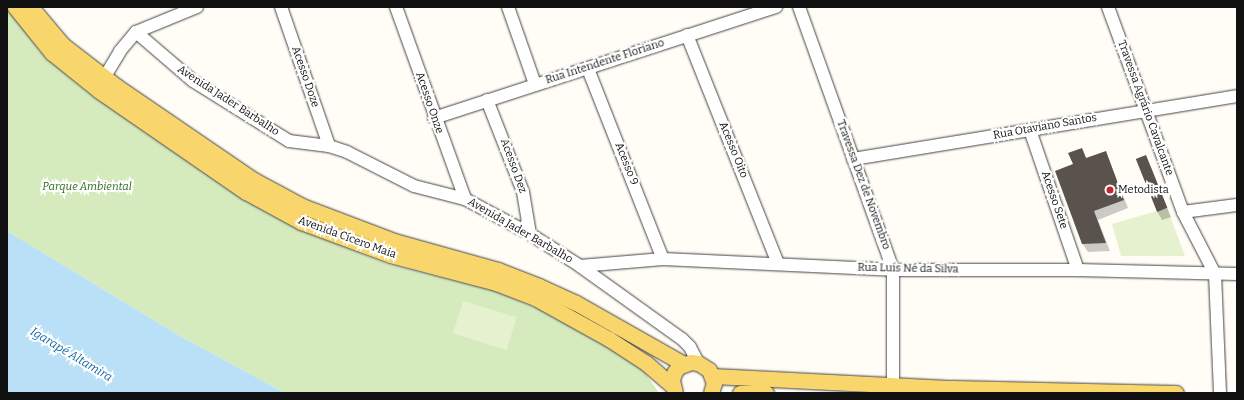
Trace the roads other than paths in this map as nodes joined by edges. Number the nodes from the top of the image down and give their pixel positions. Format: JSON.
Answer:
{"nodes":[{"id":1,"x":15,"y":7,"type":"edge"},
{"id":2,"x":31,"y":7,"type":"edge"},
{"id":3,"x":197,"y":7,"type":"edge"},
{"id":4,"x":281,"y":7,"type":"edge"},
{"id":5,"x":396,"y":7,"type":"edge"},
{"id":6,"x":508,"y":7,"type":"edge"},
{"id":7,"x":776,"y":7,"type":"edge"},
{"id":8,"x":799,"y":7,"type":"edge"},
{"id":9,"x":1108,"y":7,"type":"edge"},
{"id":10,"x":136,"y":32,"type":"junction"},
{"id":11,"x":687,"y":35,"type":"junction"},
{"id":12,"x":588,"y":69,"type":"junction"},
{"id":13,"x":104,"y":76,"type":"junction"},
{"id":14,"x":535,"y":84,"type":"junction"},
{"id":15,"x":98,"y":90,"type":"junction"},
{"id":16,"x":1237,"y":96,"type":"edge"},
{"id":17,"x":487,"y":100,"type":"junction"},
{"id":18,"x":1145,"y":110,"type":"junction"},
{"id":19,"x":434,"y":118,"type":"junction"},
{"id":20,"x":1030,"y":130,"type":"junction"},
{"id":21,"x":329,"y":146,"type":"junction"},
{"id":22,"x":853,"y":159,"type":"junction"},
{"id":23,"x":465,"y":199,"type":"junction"},
{"id":24,"x":1237,"y":204,"type":"edge"},
{"id":25,"x":1183,"y":212,"type":"junction"},
{"id":26,"x":530,"y":234,"type":"junction"},
{"id":27,"x":663,"y":259,"type":"junction"},
{"id":28,"x":778,"y":264,"type":"junction"},
{"id":29,"x":580,"y":266,"type":"junction"},
{"id":30,"x":893,"y":270,"type":"junction"},
{"id":31,"x":1078,"y":270,"type":"junction"},
{"id":32,"x":1215,"y":274,"type":"junction"},
{"id":33,"x":1237,"y":274,"type":"edge"},
{"id":34,"x":691,"y":363,"type":"junction"},
{"id":35,"x":712,"y":376,"type":"junction"},
{"id":36,"x":892,"y":389,"type":"edge"},
{"id":37,"x":674,"y":391,"type":"edge"},
{"id":38,"x":711,"y":393,"type":"edge"},
{"id":39,"x":740,"y":393,"type":"edge"},
{"id":40,"x":766,"y":393,"type":"edge"},
{"id":41,"x":1176,"y":393,"type":"edge"},
{"id":42,"x":1220,"y":393,"type":"edge"}],
"edges":[{"from":1,"to":15,"type":"main road","name":"Avenida Cícero Maia"},
{"from":2,"to":13,"type":"main road","name":"Avenida Cícero Maia"},
{"from":3,"to":10,"type":"street"},
{"from":4,"to":21,"type":"street","name":"Acesso Doze"},
{"from":5,"to":19,"type":"street","name":"Acesso Onze"},
{"from":6,"to":14,"type":"street"},
{"from":7,"to":11,"type":"street","name":"Rua Intendente Floriano"},
{"from":8,"to":22,"type":"street","name":"Travessa Dez de Novembro"},
{"from":9,"to":18,"type":"street","name":"Travessa Agrário Cavalcante"},
{"from":10,"to":13,"type":"street"},
{"from":10,"to":21,"type":"street","name":"Avenida Jader Barbalho"},
{"from":11,"to":12,"type":"street","name":"Rua Intendente Floriano"},
{"from":11,"to":28,"type":"street","name":"Acesso Oito"},
{"from":12,"to":14,"type":"street","name":"Rua Intendente Floriano"},
{"from":12,"to":27,"type":"street","name":"Acesso 9"},
{"from":13,"to":15,"type":"street"},
{"from":13,"to":34,"type":"main road","name":"Avenida Cícero Maia"},
{"from":14,"to":17,"type":"street","name":"Rua Intendente Floriano"},
{"from":15,"to":37,"type":"main road","name":"Avenida Cícero Maia"},
{"from":16,"to":18,"type":"street","name":"Rua Otaviano Santos"},
{"from":17,"to":19,"type":"street","name":"Rua Intendente Floriano"},
{"from":17,"to":26,"type":"street","name":"Acesso Dez"},
{"from":18,"to":20,"type":"street","name":"Rua Otaviano Santos"},
{"from":18,"to":25,"type":"street","name":"Travessa Agrário Cavalcante"},
{"from":19,"to":23,"type":"street","name":"Acesso Onze"},
{"from":20,"to":22,"type":"street","name":"Rua Otaviano Santos"},
{"from":20,"to":31,"type":"street","name":"Acesso Sete"},
{"from":21,"to":23,"type":"street","name":"Avenida Jader Barbalho"},
{"from":22,"to":30,"type":"street","name":"Travessa Dez de Novembro"},
{"from":23,"to":26,"type":"street","name":"Avenida Jader Barbalho"},
{"from":24,"to":25,"type":"street"},
{"from":25,"to":32,"type":"street","name":"Travessa Agrário Cavalcante"},
{"from":26,"to":29,"type":"street","name":"Avenida Jader Barbalho"},
{"from":27,"to":28,"type":"street","name":"Rua Luís Né da Silva"},
{"from":27,"to":29,"type":"street","name":"Rua Luís Né da Silva"},
{"from":28,"to":30,"type":"street","name":"Rua Luís Né da Silva"},
{"from":29,"to":34,"type":"street","name":"Avenida Jader Barbalho"},
{"from":30,"to":31,"type":"street","name":"Rua Luís Né da Silva"},
{"from":30,"to":36,"type":"street","name":"Travessa Dez de Novembro"},
{"from":31,"to":32,"type":"street","name":"Rua Luís Né da Silva"},
{"from":32,"to":33,"type":"street","name":"Rua Luís Né da Silva"},
{"from":32,"to":42,"type":"street","name":"Travessa Agrário Cavalcante"},
{"from":34,"to":35,"type":"main road","name":"Avenida Cícero Maia"},
{"from":34,"to":37,"type":"main road"},
{"from":35,"to":36,"type":"main road"},
{"from":35,"to":38,"type":"main road"},
{"from":36,"to":41,"type":"main road"},
{"from":39,"to":40,"type":"main road"}]}
